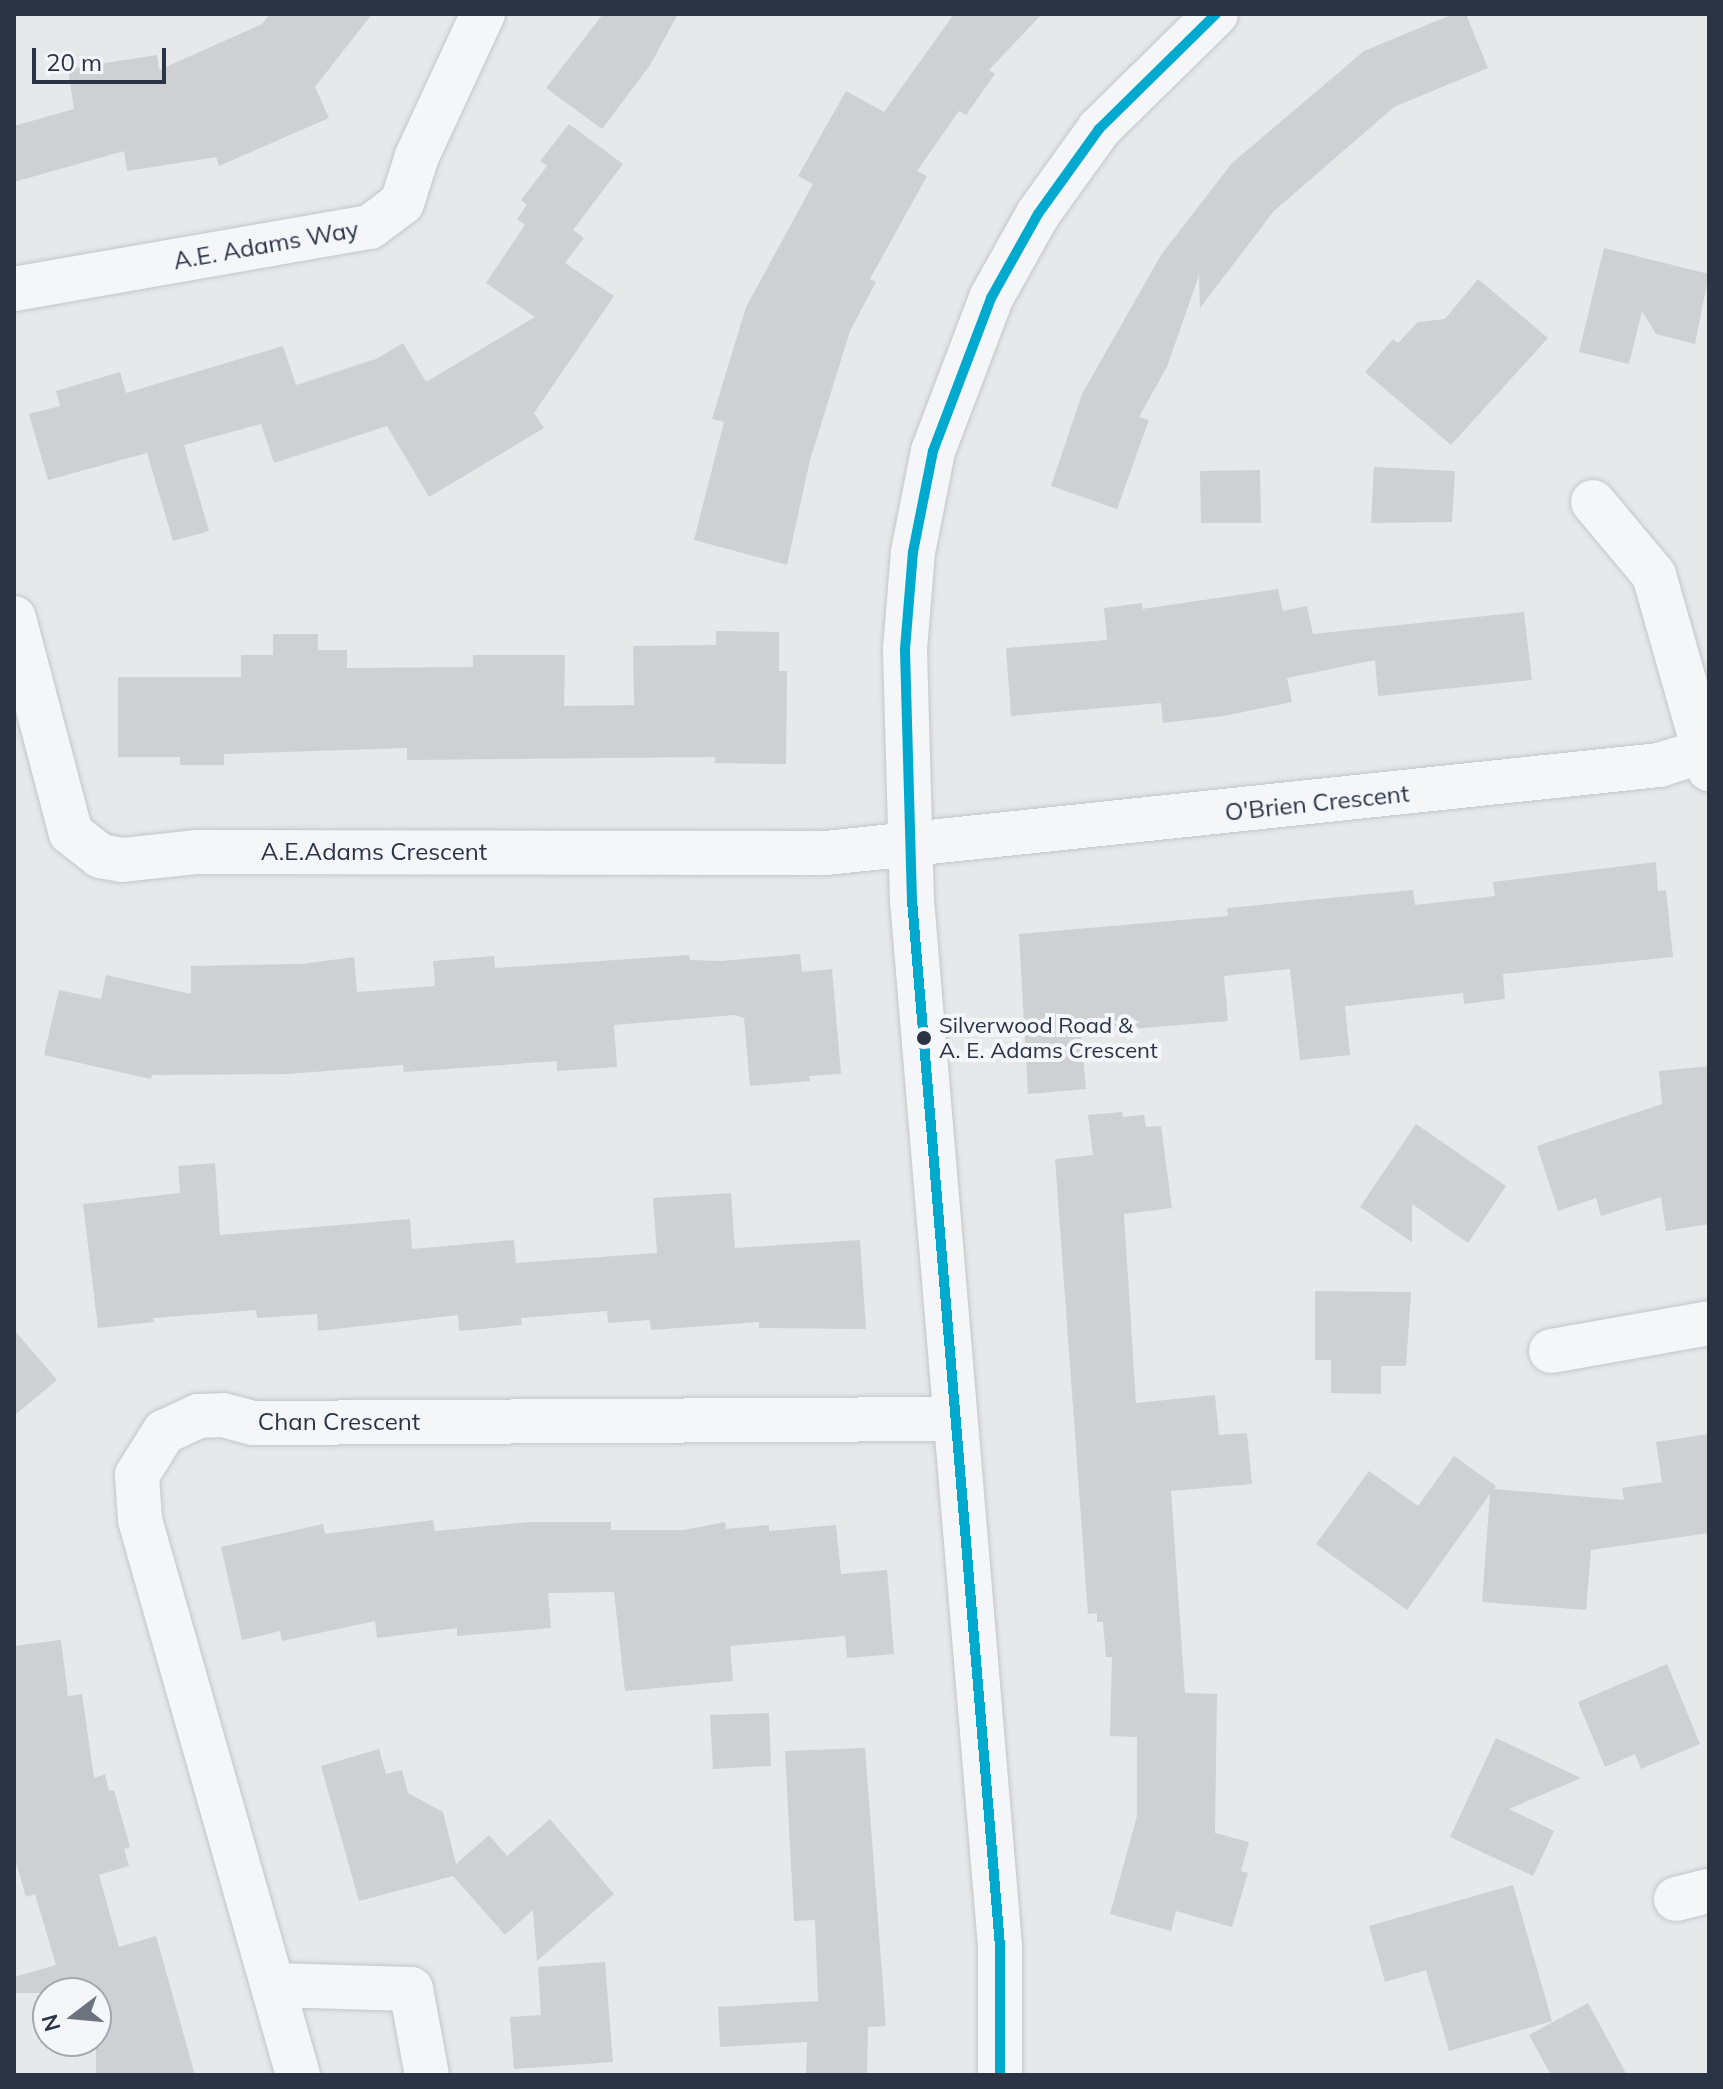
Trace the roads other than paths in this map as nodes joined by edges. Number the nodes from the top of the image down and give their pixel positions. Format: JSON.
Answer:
{"nodes":[{"id":1,"x":483,"y":14,"type":"edge"},
{"id":2,"x":1216,"y":14,"type":"edge"},
{"id":3,"x":14,"y":289,"type":"edge"},
{"id":4,"x":1593,"y":502,"type":"dead end"},
{"id":5,"x":14,"y":618,"type":"edge"},
{"id":6,"x":1706,"y":760,"type":"edge"},
{"id":7,"x":910,"y":848,"type":"junction"},
{"id":8,"x":1709,"y":1323,"type":"edge"},
{"id":9,"x":1551,"y":1351,"type":"dead end"},
{"id":10,"x":955,"y":1419,"type":"junction"},
{"id":11,"x":274,"y":1985,"type":"junction"},
{"id":12,"x":298,"y":2075,"type":"edge"},
{"id":13,"x":427,"y":2075,"type":"edge"},
{"id":14,"x":1000,"y":2075,"type":"edge"}],
"edges":[{"from":1,"to":3,"type":"street","name":"A.E. Adams Way"},
{"from":2,"to":7,"type":"street"},
{"from":4,"to":6,"type":"street"},
{"from":5,"to":7,"type":"street","name":"A.E.Adams Crescent"},
{"from":6,"to":7,"type":"street","name":"O'Brien Crescent"},
{"from":7,"to":10,"type":"street"},
{"from":8,"to":9,"type":"street"},
{"from":10,"to":11,"type":"street","name":"Chan Crescent"},
{"from":10,"to":14,"type":"street"},
{"from":11,"to":12,"type":"street","name":"Chan Crescent"},
{"from":11,"to":13,"type":"street"}]}
